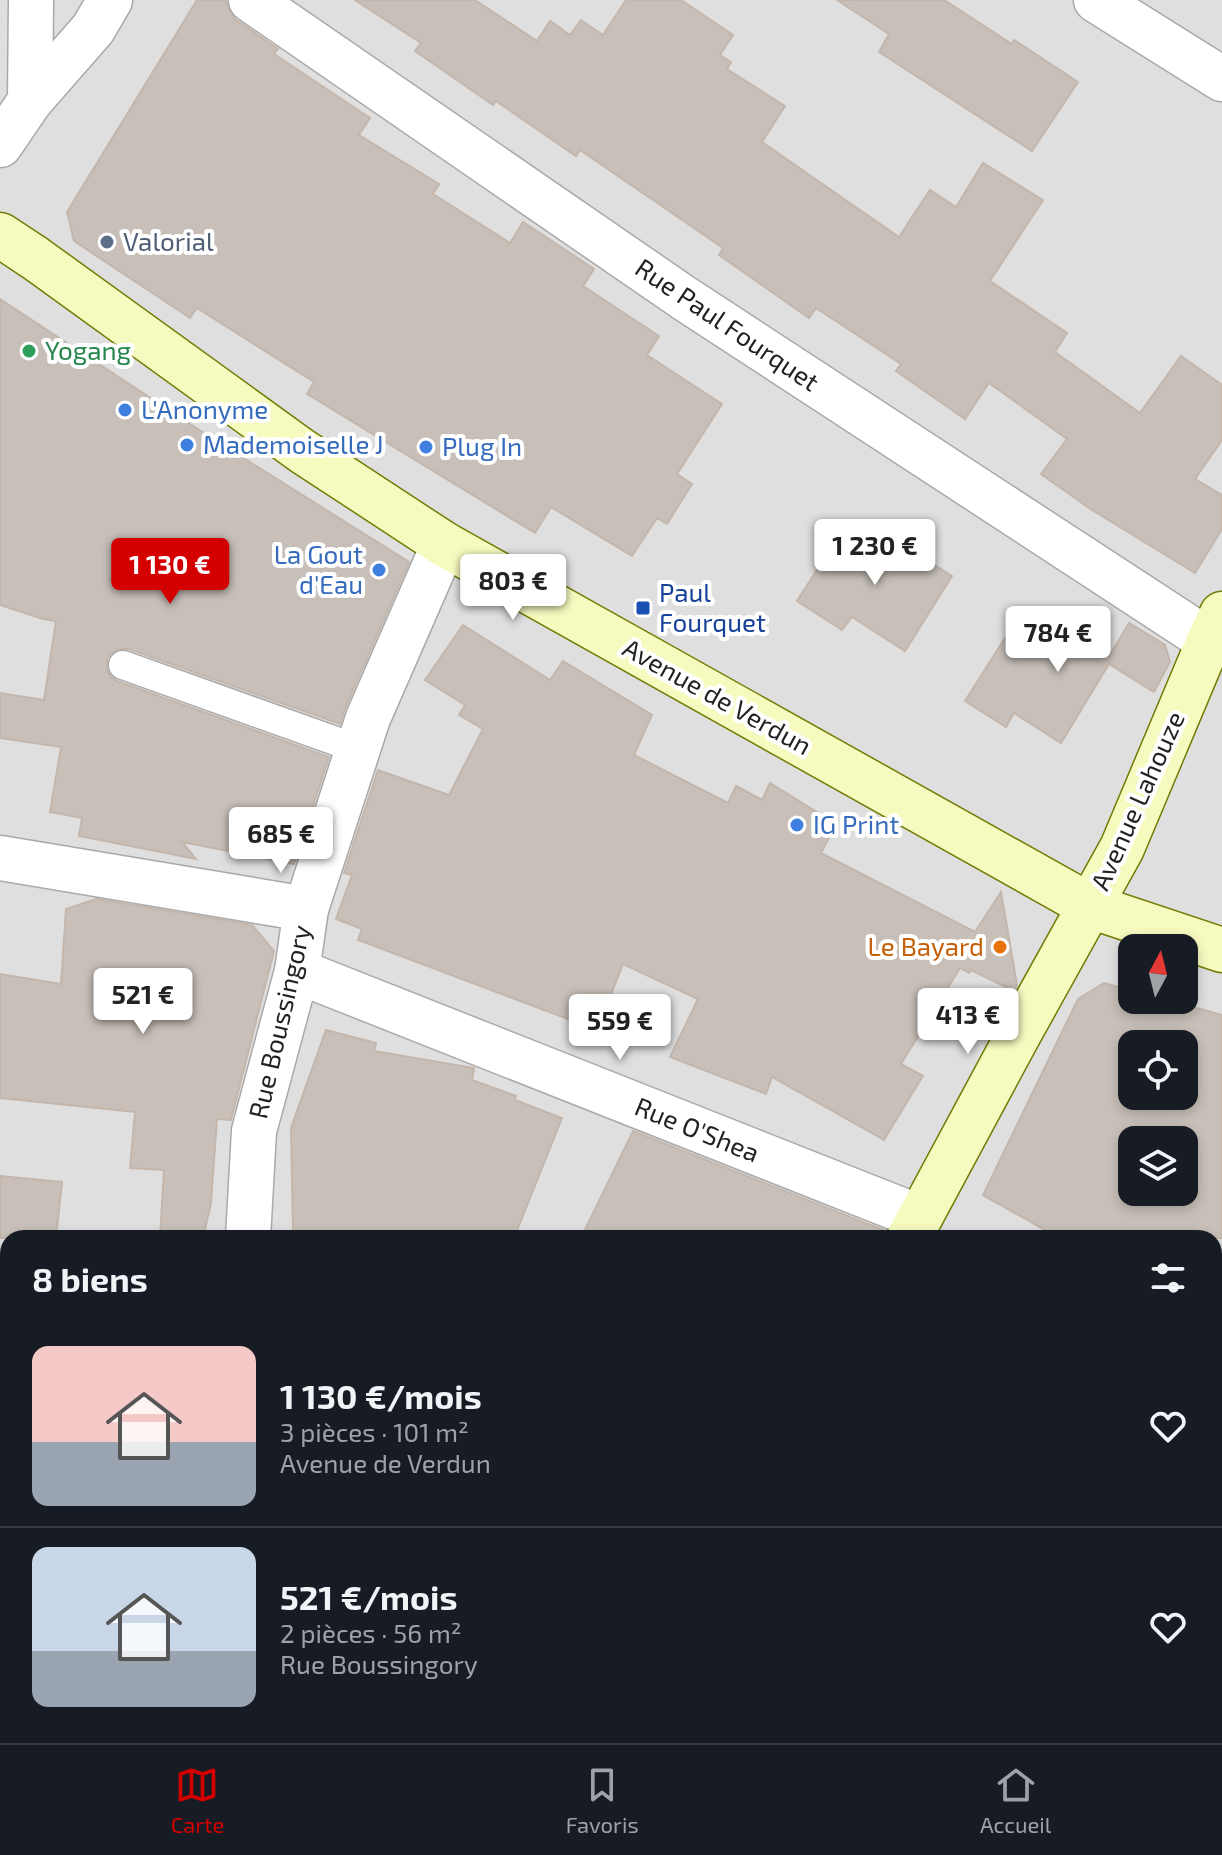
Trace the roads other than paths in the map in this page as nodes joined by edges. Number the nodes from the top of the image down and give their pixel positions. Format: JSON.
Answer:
{"nodes":[{"id":1,"x":31,"y":0,"type":"edge"},
{"id":2,"x":110,"y":0,"type":"edge"},
{"id":3,"x":251,"y":0,"type":"edge"},
{"id":4,"x":1096,"y":0,"type":"edge"},
{"id":5,"x":1222,"y":79,"type":"edge"},
{"id":6,"x":30,"y":101,"type":"junction"},
{"id":7,"x":0,"y":145,"type":"edge"},
{"id":8,"x":0,"y":235,"type":"edge"},
{"id":9,"x":444,"y":544,"type":"junction"},
{"id":10,"x":1215,"y":627,"type":"edge"},
{"id":11,"x":123,"y":665,"type":"dead end"},
{"id":12,"x":358,"y":749,"type":"junction"},
{"id":13,"x":0,"y":858,"type":"edge"},
{"id":14,"x":1090,"y":906,"type":"junction"},
{"id":15,"x":306,"y":909,"type":"junction"},
{"id":16,"x":1222,"y":950,"type":"edge"},
{"id":17,"x":297,"y":971,"type":"junction"},
{"id":18,"x":914,"y":1228,"type":"edge"},
{"id":19,"x":248,"y":1230,"type":"edge"}],
"edges":[{"from":1,"to":6,"type":"street"},
{"from":2,"to":6,"type":"street"},
{"from":3,"to":10,"type":"street","name":"Rue Paul Fourquet"},
{"from":4,"to":5,"type":"street"},
{"from":6,"to":7,"type":"street"},
{"from":8,"to":9,"type":"main road","name":"Avenue de Verdun"},
{"from":9,"to":12,"type":"street","name":"Rue Boussingory"},
{"from":9,"to":14,"type":"main road","name":"Avenue de Verdun"},
{"from":10,"to":14,"type":"main road","name":"Avenue Lahouze"},
{"from":11,"to":12,"type":"lane"},
{"from":12,"to":15,"type":"street","name":"Rue Boussingory"},
{"from":13,"to":15,"type":"street"},
{"from":14,"to":16,"type":"main road","name":"Avenue de Verdun"},
{"from":14,"to":18,"type":"main road","name":"Avenue Lahouze"},
{"from":15,"to":17,"type":"street","name":"Rue Boussingory"},
{"from":17,"to":18,"type":"street","name":"Rue O'Shea"},
{"from":17,"to":19,"type":"street","name":"Rue Boussingory"}]}
